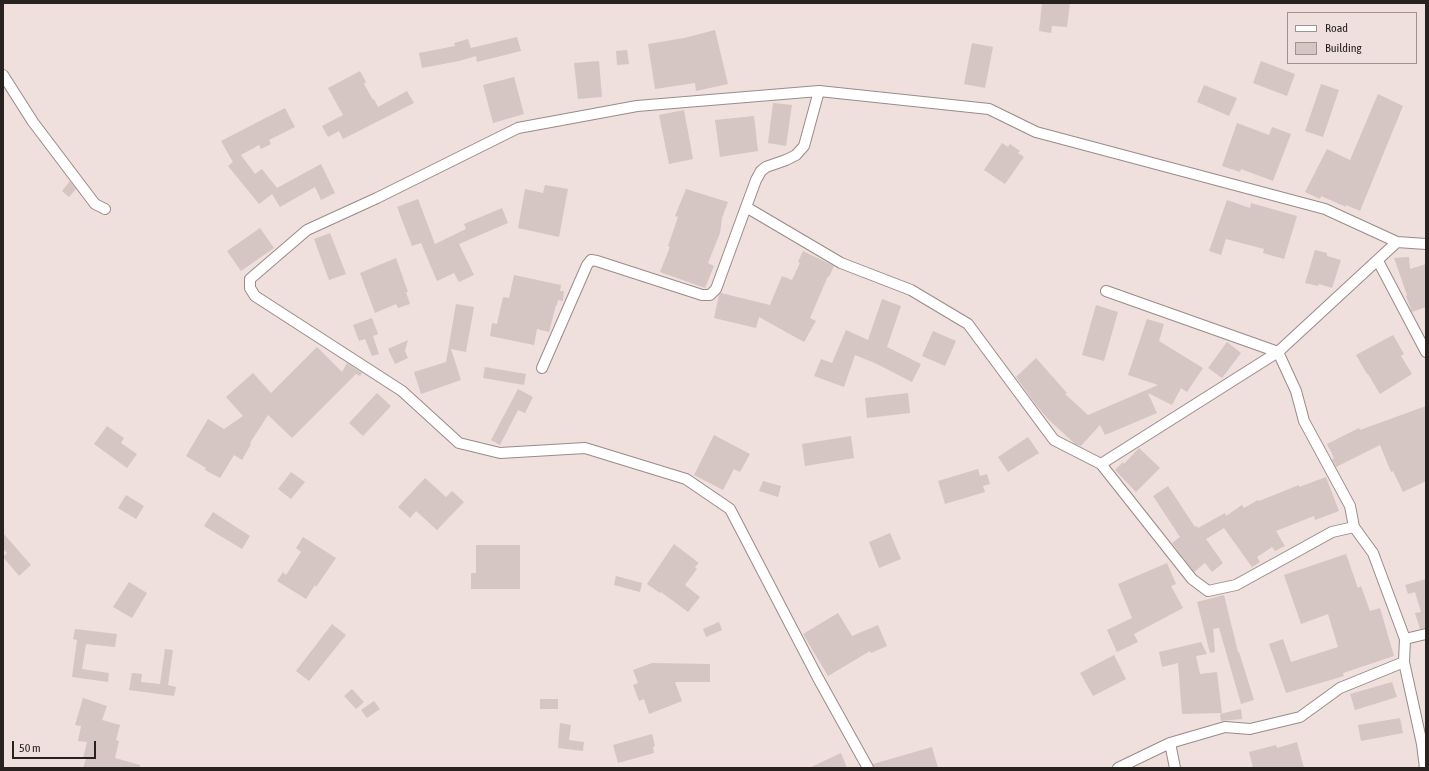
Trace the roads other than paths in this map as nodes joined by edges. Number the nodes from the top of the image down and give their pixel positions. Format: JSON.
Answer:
{"nodes":[{"id":1,"x":3,"y":75,"type":"edge"},
{"id":2,"x":819,"y":91,"type":"junction"},
{"id":3,"x":746,"y":207,"type":"junction"},
{"id":4,"x":105,"y":209,"type":"dead end"},
{"id":5,"x":1397,"y":242,"type":"junction"},
{"id":6,"x":1426,"y":244,"type":"edge"},
{"id":7,"x":1378,"y":261,"type":"junction"},
{"id":8,"x":1106,"y":291,"type":"dead end"},
{"id":9,"x":1278,"y":352,"type":"junction"},
{"id":10,"x":1426,"y":352,"type":"edge"},
{"id":11,"x":542,"y":368,"type":"dead end"},
{"id":12,"x":1101,"y":464,"type":"junction"},
{"id":13,"x":1354,"y":527,"type":"junction"},
{"id":14,"x":1426,"y":634,"type":"edge"},
{"id":15,"x":1405,"y":640,"type":"junction"},
{"id":16,"x":1404,"y":662,"type":"junction"},
{"id":17,"x":1170,"y":743,"type":"junction"},
{"id":18,"x":1424,"y":744,"type":"edge"},
{"id":19,"x":868,"y":768,"type":"edge"},
{"id":20,"x":1118,"y":768,"type":"edge"},
{"id":21,"x":1176,"y":768,"type":"edge"},
{"id":22,"x":1425,"y":768,"type":"edge"}],
"edges":[{"from":1,"to":4,"type":"street"},
{"from":2,"to":3,"type":"street"},
{"from":2,"to":5,"type":"street"},
{"from":2,"to":19,"type":"street"},
{"from":3,"to":11,"type":"street"},
{"from":3,"to":12,"type":"street"},
{"from":5,"to":6,"type":"street"},
{"from":5,"to":7,"type":"street"},
{"from":7,"to":9,"type":"street"},
{"from":7,"to":10,"type":"street"},
{"from":8,"to":9,"type":"street"},
{"from":9,"to":12,"type":"street"},
{"from":9,"to":13,"type":"street"},
{"from":12,"to":13,"type":"street"},
{"from":13,"to":15,"type":"street"},
{"from":14,"to":15,"type":"street"},
{"from":15,"to":16,"type":"street"},
{"from":16,"to":17,"type":"street"},
{"from":16,"to":18,"type":"street"},
{"from":17,"to":20,"type":"street"},
{"from":17,"to":21,"type":"street"},
{"from":18,"to":22,"type":"street"}]}
